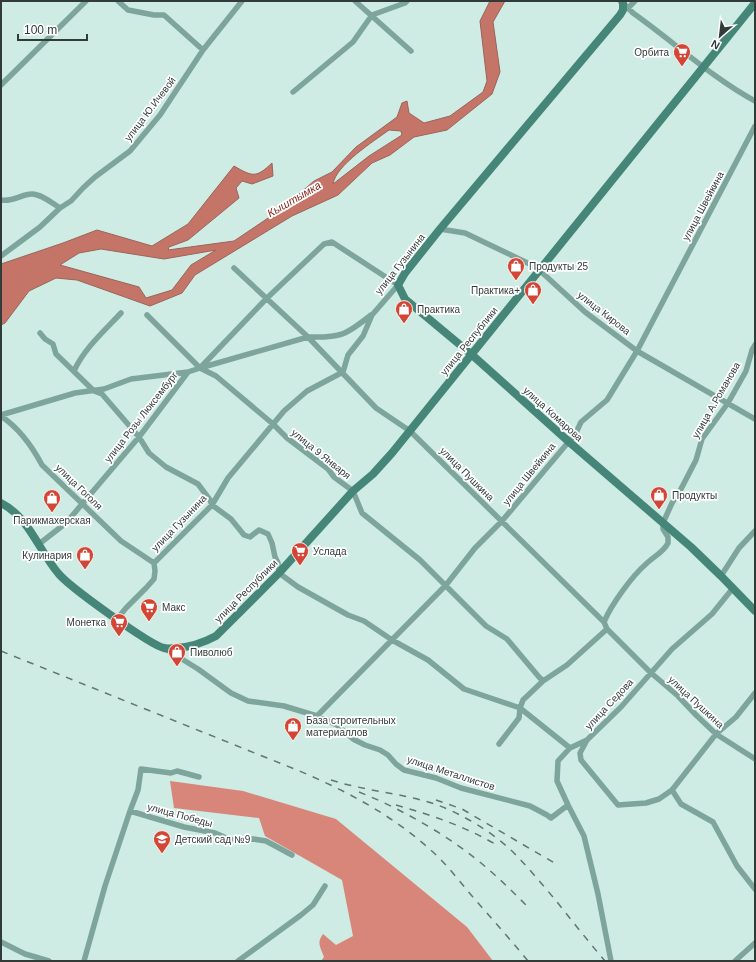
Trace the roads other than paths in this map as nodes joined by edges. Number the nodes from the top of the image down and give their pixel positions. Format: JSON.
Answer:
{"nodes":[{"id":1,"x":86,"y":1,"type":"edge"},
{"id":2,"x":118,"y":1,"type":"edge"},
{"id":3,"x":242,"y":1,"type":"edge"},
{"id":4,"x":355,"y":1,"type":"edge"},
{"id":5,"x":407,"y":1,"type":"edge"},
{"id":6,"x":635,"y":1,"type":"edge"},
{"id":7,"x":755,"y":3,"type":"edge"},
{"id":8,"x":624,"y":4,"type":"edge"},
{"id":9,"x":372,"y":15,"type":"junction"},
{"id":10,"x":203,"y":50,"type":"junction"},
{"id":11,"x":411,"y":51,"type":"dead end"},
{"id":12,"x":703,"y":66,"type":"junction"},
{"id":13,"x":1,"y":85,"type":"edge"},
{"id":14,"x":293,"y":92,"type":"dead end"},
{"id":15,"x":755,"y":102,"type":"edge"},
{"id":16,"x":755,"y":126,"type":"edge"},
{"id":17,"x":1,"y":200,"type":"edge"},
{"id":18,"x":60,"y":208,"type":"junction"},
{"id":19,"x":440,"y":229,"type":"junction"},
{"id":20,"x":332,"y":242,"type":"joint"},
{"id":21,"x":1,"y":256,"type":"edge"},
{"id":22,"x":234,"y":268,"type":"dead end"},
{"id":23,"x":539,"y":270,"type":"junction"},
{"id":24,"x":398,"y":285,"type":"junction"},
{"id":25,"x":266,"y":299,"type":"junction"},
{"id":26,"x":121,"y":313,"type":"dead end"},
{"id":27,"x":147,"y":315,"type":"dead end"},
{"id":28,"x":372,"y":315,"type":"junction"},
{"id":29,"x":40,"y":332,"type":"dead end"},
{"id":30,"x":308,"y":337,"type":"junction"},
{"id":31,"x":754,"y":348,"type":"edge"},
{"id":32,"x":637,"y":351,"type":"junction"},
{"id":33,"x":472,"y":354,"type":"junction"},
{"id":34,"x":200,"y":368,"type":"junction"},
{"id":35,"x":74,"y":371,"type":"junction"},
{"id":36,"x":188,"y":372,"type":"junction"},
{"id":37,"x":343,"y":372,"type":"junction"},
{"id":38,"x":94,"y":391,"type":"junction"},
{"id":39,"x":728,"y":403,"type":"junction"},
{"id":40,"x":1,"y":415,"type":"edge"},
{"id":41,"x":755,"y":419,"type":"edge"},
{"id":42,"x":273,"y":424,"type":"junction"},
{"id":43,"x":410,"y":431,"type":"junction"},
{"id":44,"x":139,"y":437,"type":"junction"},
{"id":45,"x":568,"y":441,"type":"junction"},
{"id":46,"x":354,"y":491,"type":"junction"},
{"id":47,"x":82,"y":503,"type":"junction"},
{"id":48,"x":1,"y":504,"type":"edge"},
{"id":49,"x":212,"y":505,"type":"junction"},
{"id":50,"x":502,"y":521,"type":"junction"},
{"id":51,"x":663,"y":523,"type":"junction"},
{"id":52,"x":755,"y":531,"type":"edge"},
{"id":53,"x":39,"y":544,"type":"junction"},
{"id":54,"x":154,"y":563,"type":"junction"},
{"id":55,"x":279,"y":573,"type":"junction"},
{"id":56,"x":721,"y":576,"type":"junction"},
{"id":57,"x":446,"y":585,"type":"junction"},
{"id":58,"x":734,"y":588,"type":"junction"},
{"id":59,"x":755,"y":611,"type":"edge"},
{"id":60,"x":117,"y":619,"type":"junction"},
{"id":61,"x":604,"y":622,"type":"junction"},
{"id":62,"x":607,"y":629,"type":"junction"},
{"id":63,"x":392,"y":640,"type":"junction"},
{"id":64,"x":164,"y":648,"type":"junction"},
{"id":65,"x":650,"y":672,"type":"junction"},
{"id":66,"x":543,"y":681,"type":"junction"},
{"id":67,"x":755,"y":693,"type":"edge"},
{"id":68,"x":520,"y":708,"type":"junction"},
{"id":69,"x":316,"y":716,"type":"junction"},
{"id":70,"x":716,"y":734,"type":"junction"},
{"id":71,"x":587,"y":740,"type":"junction"},
{"id":72,"x":499,"y":744,"type":"dead end"},
{"id":73,"x":570,"y":748,"type":"junction"},
{"id":74,"x":755,"y":759,"type":"edge"},
{"id":75,"x":199,"y":777,"type":"dead end"},
{"id":76,"x":672,"y":790,"type":"junction"},
{"id":77,"x":568,"y":805,"type":"junction"},
{"id":78,"x":130,"y":811,"type":"junction"},
{"id":79,"x":292,"y":855,"type":"dead end"},
{"id":80,"x":325,"y":886,"type":"dead end"},
{"id":81,"x":755,"y":889,"type":"edge"},
{"id":82,"x":1,"y":942,"type":"edge"},
{"id":83,"x":755,"y":943,"type":"edge"},
{"id":84,"x":49,"y":961,"type":"edge"},
{"id":85,"x":84,"y":961,"type":"edge"},
{"id":86,"x":238,"y":961,"type":"edge"},
{"id":87,"x":611,"y":961,"type":"edge"},
{"id":88,"x":735,"y":961,"type":"edge"}],
"edges":[{"from":1,"to":13,"type":"street"},
{"from":2,"to":10,"type":"street"},
{"from":3,"to":10,"type":"street","name":"улица Ю.Ичевой"},
{"from":4,"to":9,"type":"street"},
{"from":5,"to":9,"type":"street"},
{"from":6,"to":8,"type":"street","name":"улица Гузынина"},
{"from":7,"to":12,"type":"main road","name":"улица Республики"},
{"from":8,"to":12,"type":"street"},
{"from":8,"to":19,"type":"main road","name":"улица Гузынина"},
{"from":9,"to":11,"type":"street"},
{"from":9,"to":14,"type":"street"},
{"from":10,"to":18,"type":"street","name":"улица Ю.Ичевой"},
{"from":12,"to":15,"type":"street"},
{"from":12,"to":23,"type":"main road","name":"улица Республики"},
{"from":16,"to":32,"type":"street","name":"улица Швейкина"},
{"from":17,"to":18,"type":"street"},
{"from":18,"to":21,"type":"street","name":"улица Ю.Ичевой"},
{"from":19,"to":23,"type":"street","name":"улица Кирова"},
{"from":19,"to":24,"type":"main road","name":"улица Гузынина"},
{"from":20,"to":24,"type":"street","name":"улица Комарова"},
{"from":20,"to":25,"type":"street","name":"улица Розы Люксембург"},
{"from":22,"to":25,"type":"street","name":"улица Пушкина"},
{"from":23,"to":32,"type":"street","name":"улица Кирова"},
{"from":23,"to":33,"type":"main road","name":"улица Республики"},
{"from":24,"to":28,"type":"street","name":"улица Гузынина"},
{"from":24,"to":33,"type":"main road","name":"улица Комарова"},
{"from":25,"to":30,"type":"street","name":"улица Пушкина"},
{"from":25,"to":34,"type":"street","name":"улица Розы Люксембург"},
{"from":26,"to":35,"type":"street"},
{"from":27,"to":34,"type":"street","name":"улица 9 Января"},
{"from":28,"to":30,"type":"street"},
{"from":28,"to":37,"type":"street","name":"улица Гузынина"},
{"from":29,"to":35,"type":"street"},
{"from":30,"to":34,"type":"street"},
{"from":30,"to":37,"type":"street","name":"улица Пушкина"},
{"from":31,"to":39,"type":"street","name":"улица А.Романова"},
{"from":32,"to":39,"type":"street","name":"улица Кирова"},
{"from":32,"to":45,"type":"street","name":"улица Швейкина"},
{"from":33,"to":43,"type":"main road","name":"улица Республики"},
{"from":33,"to":45,"type":"main road","name":"улица Комарова"},
{"from":34,"to":36,"type":"street","name":"улица Розы Люксембург"},
{"from":34,"to":42,"type":"street","name":"улица 9 Января"},
{"from":35,"to":38,"type":"street"},
{"from":36,"to":38,"type":"street"},
{"from":36,"to":44,"type":"street","name":"улица Розы Люксембург"},
{"from":37,"to":42,"type":"street","name":"улица Гузынина"},
{"from":37,"to":43,"type":"street","name":"улица Пушкина"},
{"from":38,"to":40,"type":"street"},
{"from":38,"to":44,"type":"street"},
{"from":39,"to":41,"type":"street","name":"улица Кирова"},
{"from":39,"to":51,"type":"street","name":"улица А.Романова"},
{"from":40,"to":47,"type":"street","name":"улица Гоголя"},
{"from":42,"to":46,"type":"street","name":"улица 9 Января"},
{"from":42,"to":49,"type":"street","name":"улица Гузынина"},
{"from":43,"to":46,"type":"main road","name":"улица Республики"},
{"from":43,"to":50,"type":"street","name":"улица Пушкина"},
{"from":44,"to":47,"type":"street","name":"улица Розы Люксембург"},
{"from":44,"to":49,"type":"street"},
{"from":45,"to":50,"type":"street","name":"улица Швейкина"},
{"from":45,"to":51,"type":"main road","name":"улица Комарова"},
{"from":46,"to":55,"type":"main road","name":"улица Республики"},
{"from":46,"to":57,"type":"street","name":"улица 9 Января"},
{"from":47,"to":53,"type":"street","name":"улица Розы Люксембург"},
{"from":47,"to":54,"type":"street","name":"улица Гоголя"},
{"from":48,"to":53,"type":"main road","name":"улица Металлистов"},
{"from":49,"to":54,"type":"street","name":"улица Гузынина"},
{"from":49,"to":55,"type":"street"},
{"from":50,"to":57,"type":"street","name":"улица Швейкина"},
{"from":50,"to":61,"type":"street","name":"улица Пушкина"},
{"from":51,"to":56,"type":"main road","name":"улица Комарова"},
{"from":51,"to":61,"type":"street"},
{"from":52,"to":56,"type":"street"},
{"from":53,"to":60,"type":"main road","name":"улица Металлистов"},
{"from":54,"to":60,"type":"street","name":"улица Гузынина"},
{"from":55,"to":63,"type":"street"},
{"from":55,"to":64,"type":"main road","name":"улица Республики"},
{"from":56,"to":58,"type":"main road","name":"улица Комарова"},
{"from":57,"to":63,"type":"street","name":"улица Швейкина"},
{"from":57,"to":66,"type":"street","name":"улица 9 Января"},
{"from":58,"to":59,"type":"main road","name":"улица Комарова"},
{"from":58,"to":65,"type":"street","name":"улица Седова"},
{"from":60,"to":64,"type":"main road","name":"улица Металлистов"},
{"from":61,"to":62,"type":"street","name":"улица Пушкина"},
{"from":62,"to":65,"type":"street","name":"улица Пушкина"},
{"from":62,"to":66,"type":"street"},
{"from":63,"to":68,"type":"street"},
{"from":63,"to":69,"type":"street","name":"улица Швейкина"},
{"from":64,"to":69,"type":"street","name":"улица Металлистов"},
{"from":65,"to":70,"type":"street","name":"улица Пушкина"},
{"from":65,"to":71,"type":"street","name":"улица Седова"},
{"from":66,"to":68,"type":"street"},
{"from":67,"to":70,"type":"street"},
{"from":68,"to":72,"type":"street"},
{"from":68,"to":73,"type":"street"},
{"from":69,"to":77,"type":"street","name":"улица Металлистов"},
{"from":70,"to":74,"type":"street","name":"улица Пушкина"},
{"from":70,"to":76,"type":"street"},
{"from":71,"to":73,"type":"street","name":"улица Седова"},
{"from":71,"to":76,"type":"street"},
{"from":73,"to":77,"type":"street","name":"улица Седова"},
{"from":75,"to":78,"type":"street","name":"улица Победы"},
{"from":76,"to":81,"type":"street"},
{"from":77,"to":87,"type":"street","name":"улица Седова"},
{"from":78,"to":79,"type":"street","name":"улица Победы"},
{"from":78,"to":85,"type":"street","name":"улица Победы"},
{"from":80,"to":86,"type":"street"},
{"from":82,"to":84,"type":"street"},
{"from":83,"to":88,"type":"street"}]}
